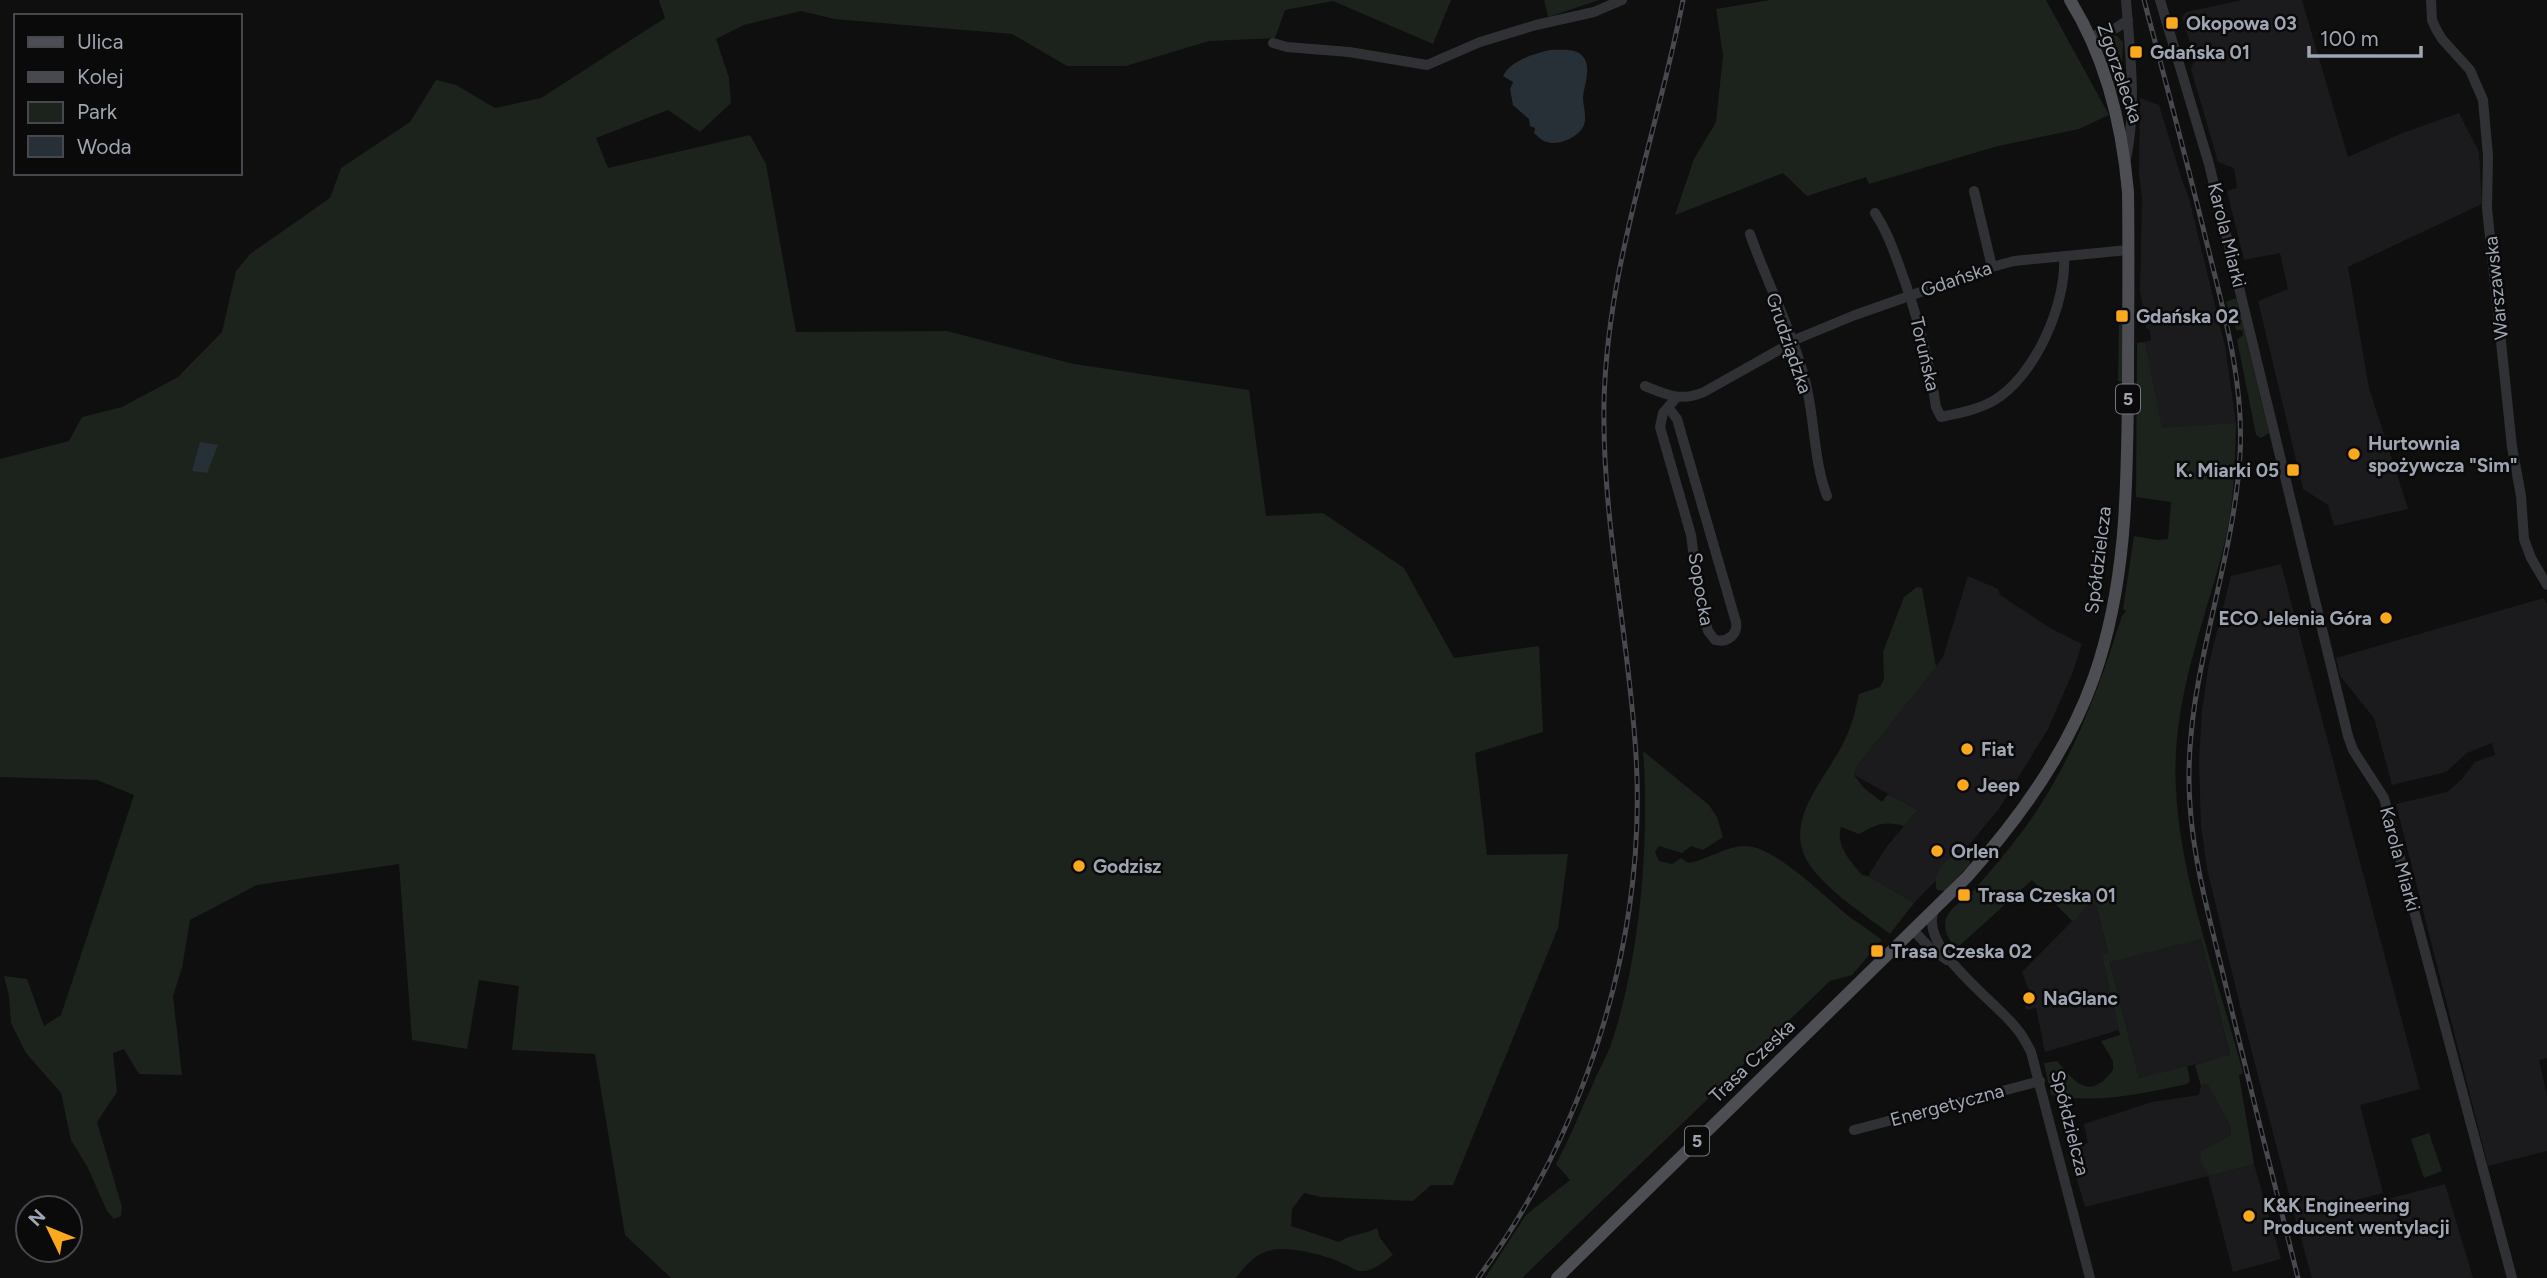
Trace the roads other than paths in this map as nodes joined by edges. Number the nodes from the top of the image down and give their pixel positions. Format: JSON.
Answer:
{"nodes":[{"id":1,"x":1622,"y":0,"type":"edge"},
{"id":2,"x":2070,"y":0,"type":"edge"},
{"id":3,"x":2126,"y":0,"type":"edge"},
{"id":4,"x":2160,"y":0,"type":"edge"},
{"id":5,"x":2431,"y":0,"type":"edge"},
{"id":6,"x":2128,"y":20,"type":"junction"},
{"id":7,"x":2090,"y":37,"type":"junction"},
{"id":8,"x":1273,"y":43,"type":"dead end"},
{"id":9,"x":2126,"y":163,"type":"junction"},
{"id":10,"x":1974,"y":191,"type":"dead end"},
{"id":11,"x":1875,"y":213,"type":"dead end"},
{"id":12,"x":1750,"y":234,"type":"dead end"},
{"id":13,"x":2128,"y":250,"type":"junction"},
{"id":14,"x":2064,"y":256,"type":"junction"},
{"id":15,"x":1992,"y":267,"type":"junction"},
{"id":16,"x":1910,"y":295,"type":"junction"},
{"id":17,"x":1793,"y":342,"type":"junction"},
{"id":18,"x":1645,"y":386,"type":"dead end"},
{"id":19,"x":1675,"y":398,"type":"junction"},
{"id":20,"x":1668,"y":407,"type":"junction"},
{"id":21,"x":1827,"y":496,"type":"dead end"},
{"id":22,"x":2547,"y":585,"type":"edge"},
{"id":23,"x":1934,"y":909,"type":"junction"},
{"id":24,"x":1913,"y":930,"type":"junction"},
{"id":25,"x":1938,"y":943,"type":"junction"},
{"id":26,"x":1953,"y":964,"type":"junction"},
{"id":27,"x":2040,"y":1081,"type":"junction"},
{"id":28,"x":1854,"y":1130,"type":"dead end"},
{"id":29,"x":1557,"y":1278,"type":"edge"},
{"id":30,"x":2090,"y":1278,"type":"edge"},
{"id":31,"x":2512,"y":1278,"type":"edge"}],
"edges":[{"from":1,"to":8,"type":"street"},
{"from":2,"to":7,"type":"main road","name":"Zgorzelecka"},
{"from":3,"to":6,"type":"street"},
{"from":4,"to":31,"type":"street","name":"Karola Miarki"},
{"from":5,"to":22,"type":"street","name":"Warszawska"},
{"from":6,"to":7,"type":"street"},
{"from":6,"to":9,"type":"street"},
{"from":7,"to":9,"type":"main road","name":"Zgorzelecka","number":"5"},
{"from":9,"to":13,"type":"main road","name":"Spółdzielcza","number":"5"},
{"from":10,"to":15,"type":"street"},
{"from":11,"to":16,"type":"street","name":"Toruńska"},
{"from":12,"to":17,"type":"street","name":"Grudziądzka"},
{"from":13,"to":14,"type":"street","name":"Gdańska"},
{"from":13,"to":23,"type":"main road","name":"Spółdzielcza","number":"5"},
{"from":14,"to":15,"type":"street","name":"Gdańska"},
{"from":14,"to":16,"type":"street","name":"Toruńska"},
{"from":15,"to":16,"type":"street","name":"Gdańska"},
{"from":16,"to":17,"type":"street","name":"Gdańska"},
{"from":17,"to":19,"type":"street","name":"Gdańska"},
{"from":17,"to":21,"type":"street","name":"Grudziądzka"},
{"from":18,"to":19,"type":"street"},
{"from":19,"to":20,"type":"street"},
{"from":20,"to":20,"type":"street","name":"Sopocka"},
{"from":23,"to":24,"type":"main road","name":"Spółdzielcza","number":"5"},
{"from":23,"to":25,"type":"street","name":"Spółdzielcza"},
{"from":24,"to":25,"type":"street","name":"Spółdzielcza"},
{"from":24,"to":26,"type":"street","name":"Spółdzielcza"},
{"from":24,"to":29,"type":"main road","name":"Trasa Czeska","number":"5"},
{"from":25,"to":26,"type":"street","name":"Spółdzielcza"},
{"from":26,"to":27,"type":"street","name":"Spółdzielcza"},
{"from":27,"to":28,"type":"street","name":"Energetyczna"},
{"from":27,"to":30,"type":"street","name":"Spółdzielcza"}]}
